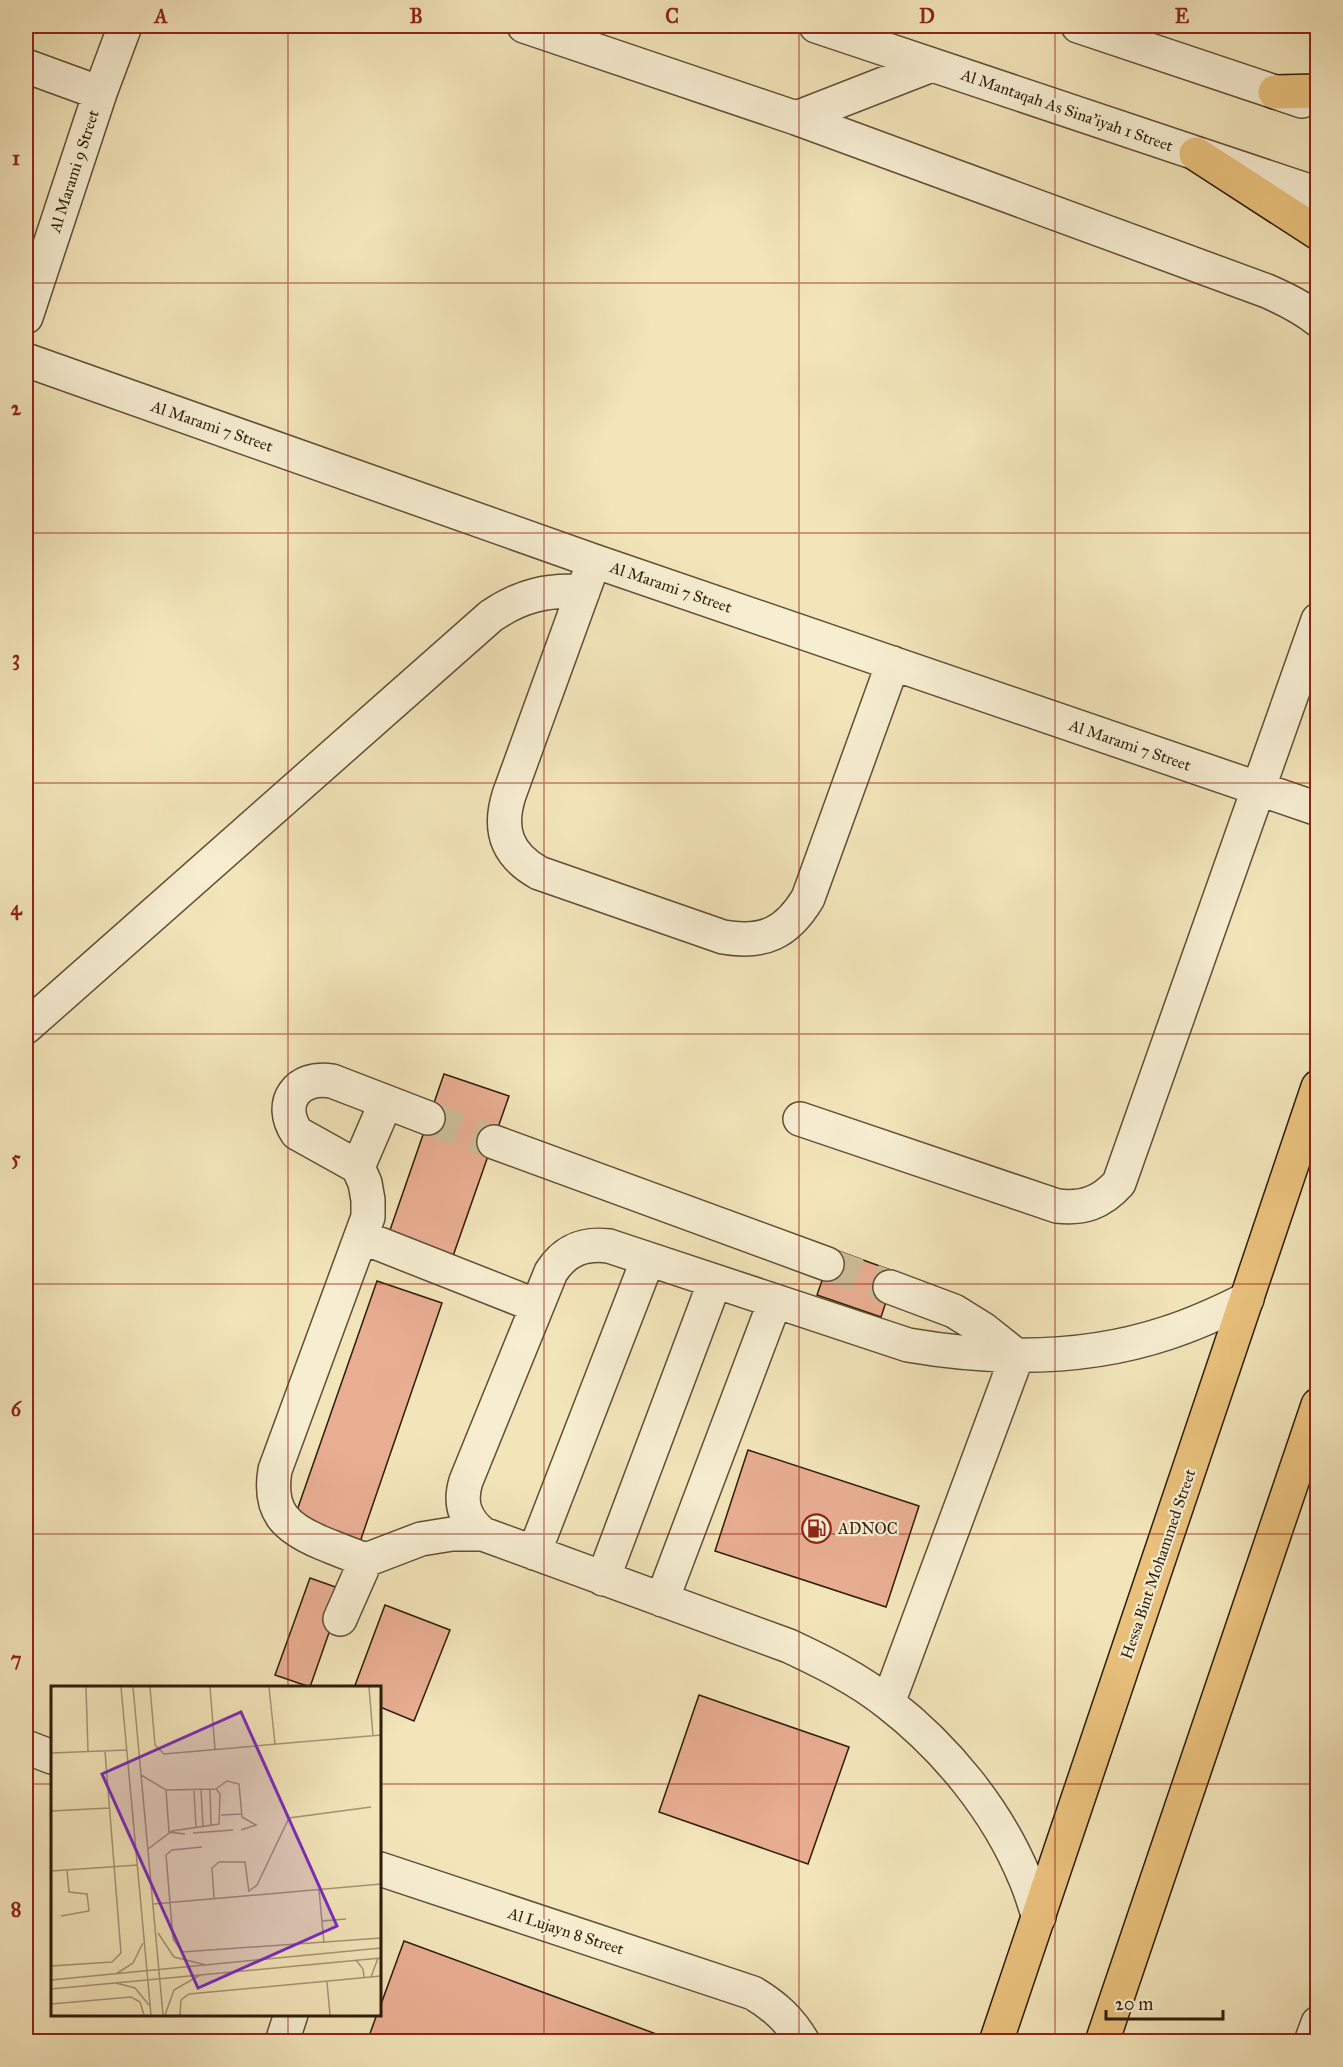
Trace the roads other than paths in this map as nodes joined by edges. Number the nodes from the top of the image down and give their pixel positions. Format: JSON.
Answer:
{"nodes":[{"id":1,"x":124,"y":26,"type":"edge"},
{"id":2,"x":524,"y":26,"type":"edge"},
{"id":3,"x":816,"y":26,"type":"edge"},
{"id":4,"x":1078,"y":26,"type":"edge"},
{"id":5,"x":932,"y":65,"type":"junction"},
{"id":6,"x":26,"y":66,"type":"edge"},
{"id":7,"x":1317,"y":91,"type":"edge"},
{"id":8,"x":1275,"y":92,"type":"junction"},
{"id":9,"x":100,"y":93,"type":"junction"},
{"id":10,"x":1317,"y":106,"type":"edge"},
{"id":11,"x":796,"y":118,"type":"junction"},
{"id":12,"x":1196,"y":154,"type":"junction"},
{"id":13,"x":1317,"y":194,"type":"edge"},
{"id":14,"x":1317,"y":233,"type":"edge"},
{"id":15,"x":26,"y":317,"type":"edge"},
{"id":16,"x":1317,"y":320,"type":"edge"},
{"id":17,"x":26,"y":360,"type":"edge"},
{"id":18,"x":594,"y":561,"type":"junction"},
{"id":19,"x":583,"y":592,"type":"junction"},
{"id":20,"x":1317,"y":620,"type":"edge"},
{"id":21,"x":893,"y":663,"type":"junction"},
{"id":22,"x":1259,"y":789,"type":"junction"},
{"id":23,"x":1317,"y":809,"type":"edge"},
{"id":24,"x":26,"y":1027,"type":"edge"},
{"id":25,"x":1317,"y":1087,"type":"edge"},
{"id":26,"x":386,"y":1102,"type":"junction"},
{"id":27,"x":428,"y":1118,"type":"tunnel mouth"},
{"id":28,"x":800,"y":1119,"type":"dead end"},
{"id":29,"x":494,"y":1142,"type":"tunnel mouth"},
{"id":30,"x":358,"y":1167,"type":"junction"},
{"id":31,"x":362,"y":1237,"type":"junction"},
{"id":32,"x":648,"y":1259,"type":"junction"},
{"id":33,"x":828,"y":1264,"type":"tunnel mouth"},
{"id":34,"x":715,"y":1281,"type":"junction"},
{"id":35,"x":890,"y":1287,"type":"tunnel mouth"},
{"id":36,"x":1247,"y":1299,"type":"junction"},
{"id":37,"x":776,"y":1301,"type":"junction"},
{"id":38,"x":537,"y":1306,"type":"junction"},
{"id":39,"x":1017,"y":1356,"type":"junction"},
{"id":40,"x":1317,"y":1405,"type":"edge"},
{"id":41,"x":483,"y":1534,"type":"junction"},
{"id":42,"x":534,"y":1553,"type":"junction"},
{"id":43,"x":366,"y":1560,"type":"junction"},
{"id":44,"x":603,"y":1579,"type":"junction"},
{"id":45,"x":662,"y":1600,"type":"junction"},
{"id":46,"x":340,"y":1619,"type":"dead end"},
{"id":47,"x":888,"y":1703,"type":"junction"},
{"id":48,"x":26,"y":1748,"type":"edge"},
{"id":49,"x":51,"y":1757,"type":"edge"},
{"id":50,"x":381,"y":1869,"type":"edge"},
{"id":51,"x":1039,"y":1917,"type":"junction"},
{"id":52,"x":290,"y":2016,"type":"edge"},
{"id":53,"x":1317,"y":2023,"type":"edge"},
{"id":54,"x":282,"y":2042,"type":"edge"},
{"id":55,"x":803,"y":2042,"type":"edge"},
{"id":56,"x":996,"y":2042,"type":"edge"},
{"id":57,"x":1102,"y":2042,"type":"edge"},
{"id":58,"x":1311,"y":2042,"type":"edge"}],
"edges":[{"from":1,"to":9,"type":"street","name":"Al Marami 9 Street"},
{"from":2,"to":11,"type":"street"},
{"from":3,"to":5,"type":"street","name":"Al Mantaqah As Sina'iyah 1 Street"},
{"from":4,"to":8,"type":"street"},
{"from":5,"to":11,"type":"street"},
{"from":5,"to":12,"type":"street","name":"Al Mantaqah As Sina'iyah 1 Street"},
{"from":6,"to":9,"type":"street"},
{"from":7,"to":8,"type":"main road"},
{"from":8,"to":10,"type":"street"},
{"from":9,"to":15,"type":"street","name":"Al Marami 9 Street"},
{"from":11,"to":16,"type":"street"},
{"from":12,"to":13,"type":"street","name":"Al Mantaqah As Sina'iyah 1 Street"},
{"from":12,"to":14,"type":"main road"},
{"from":17,"to":18,"type":"street","name":"Al Marami 7 Street"},
{"from":18,"to":19,"type":"street"},
{"from":18,"to":21,"type":"street","name":"Al Marami 7 Street"},
{"from":19,"to":21,"type":"street"},
{"from":19,"to":24,"type":"street"},
{"from":20,"to":22,"type":"street"},
{"from":21,"to":22,"type":"street","name":"Al Marami 7 Street"},
{"from":22,"to":23,"type":"street","name":"Al Marami 7 Street"},
{"from":22,"to":28,"type":"street"},
{"from":25,"to":36,"type":"main road","name":"Hessa Bint Mohammed Street"},
{"from":26,"to":27,"type":"street"},
{"from":26,"to":30,"type":"street"},
{"from":26,"to":30,"type":"street"},
{"from":29,"to":33,"type":"street"},
{"from":30,"to":31,"type":"street"},
{"from":31,"to":38,"type":"street"},
{"from":31,"to":43,"type":"street"},
{"from":32,"to":34,"type":"street"},
{"from":32,"to":38,"type":"street"},
{"from":32,"to":42,"type":"street"},
{"from":34,"to":37,"type":"street"},
{"from":34,"to":44,"type":"street"},
{"from":35,"to":39,"type":"street"},
{"from":36,"to":39,"type":"street"},
{"from":36,"to":51,"type":"main road","name":"Hessa Bint Mohammed Street"},
{"from":37,"to":39,"type":"street"},
{"from":37,"to":45,"type":"street"},
{"from":38,"to":41,"type":"street"},
{"from":39,"to":47,"type":"street"},
{"from":40,"to":57,"type":"main road"},
{"from":41,"to":42,"type":"street"},
{"from":41,"to":43,"type":"street"},
{"from":42,"to":44,"type":"street"},
{"from":43,"to":46,"type":"street"},
{"from":44,"to":45,"type":"street"},
{"from":45,"to":47,"type":"street"},
{"from":47,"to":51,"type":"street"},
{"from":48,"to":49,"type":"street"},
{"from":50,"to":55,"type":"street","name":"Al Lujayn 8 Street"},
{"from":51,"to":56,"type":"main road","name":"Hessa Bint Mohammed Street"},
{"from":52,"to":54,"type":"street"},
{"from":53,"to":58,"type":"street"}]}
